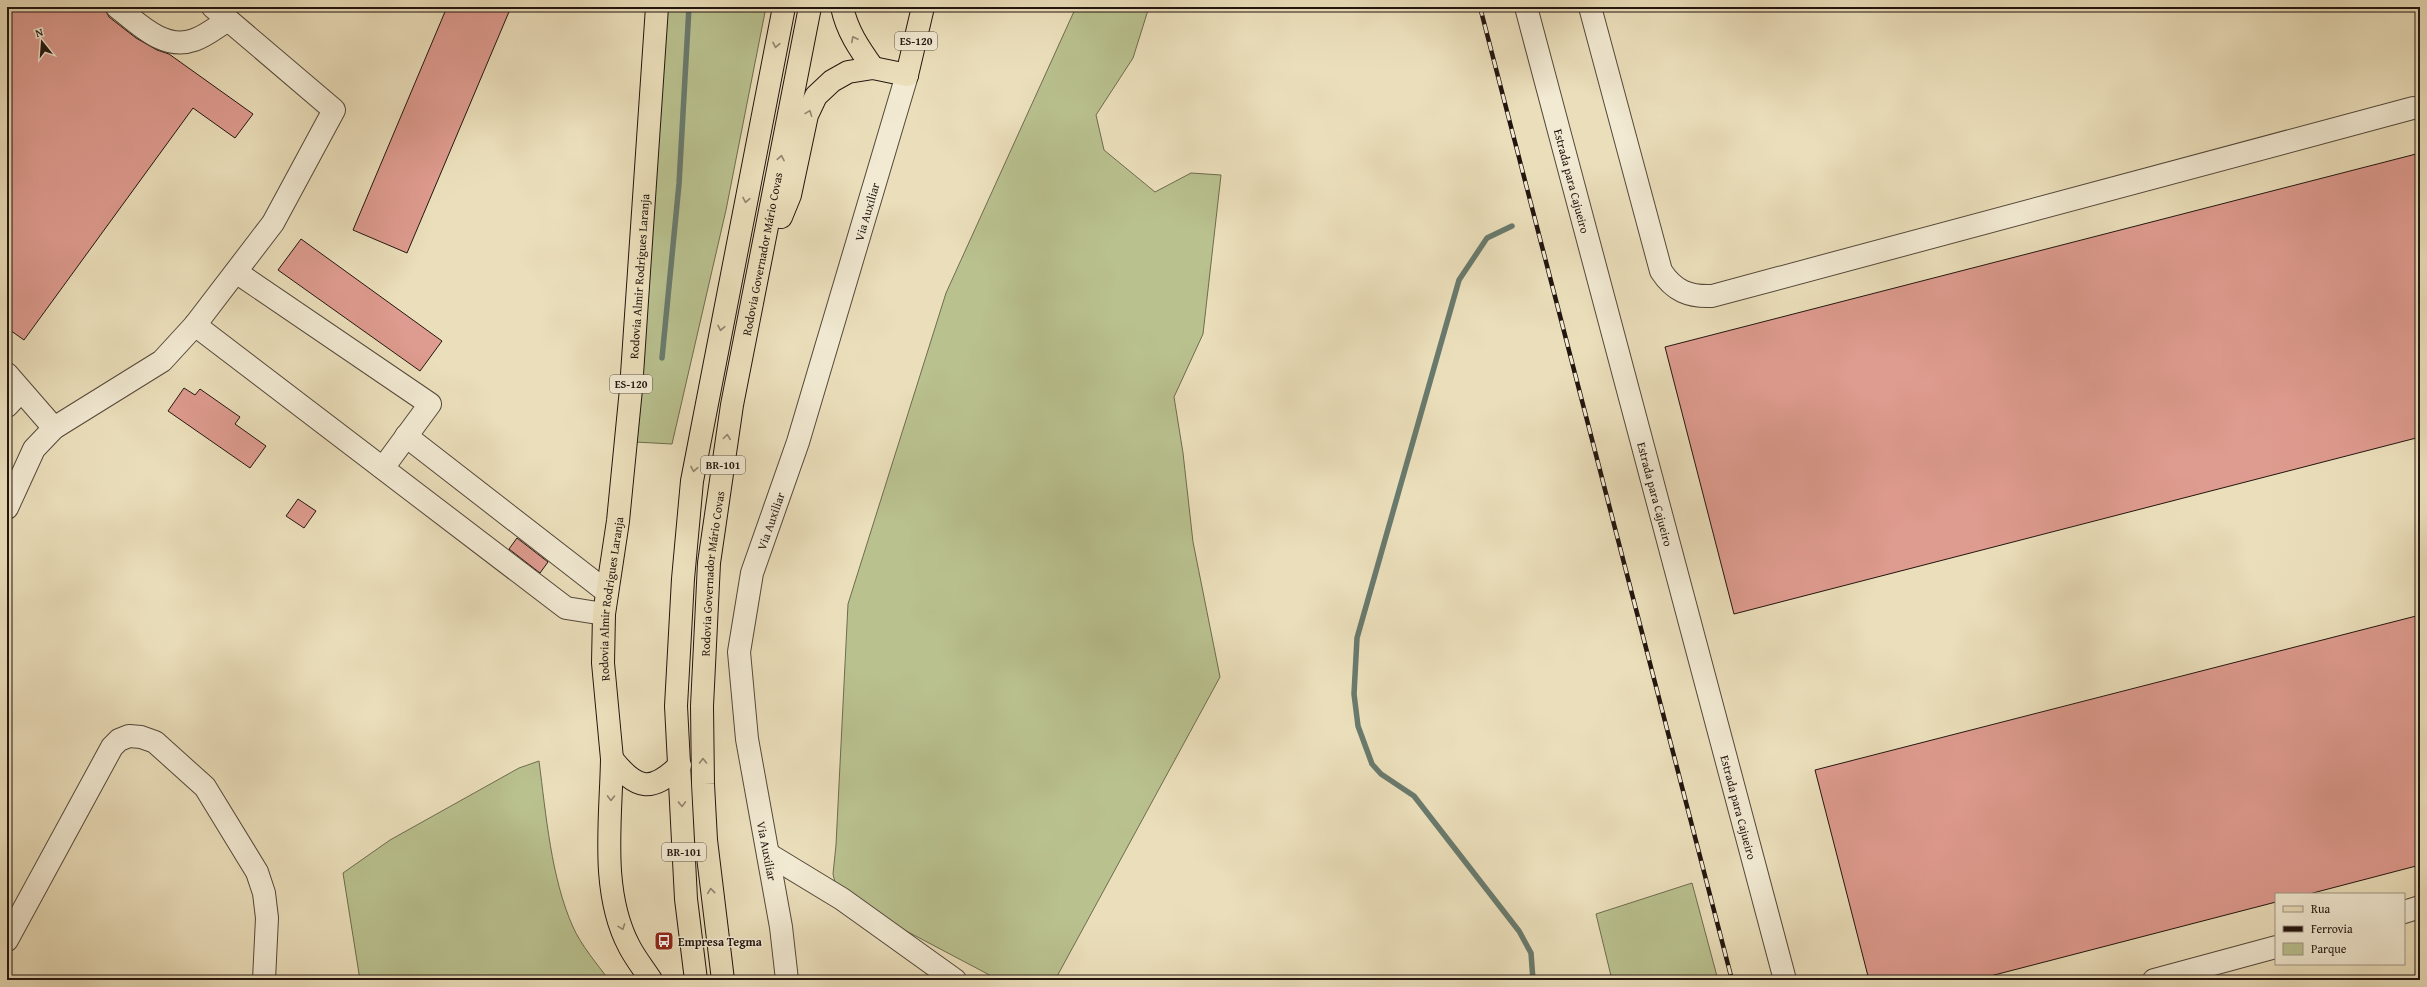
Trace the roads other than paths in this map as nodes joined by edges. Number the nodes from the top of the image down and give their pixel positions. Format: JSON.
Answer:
{"nodes":[{"id":1,"x":117,"y":7,"type":"edge"},
{"id":2,"x":656,"y":7,"type":"edge"},
{"id":3,"x":784,"y":7,"type":"edge"},
{"id":4,"x":810,"y":7,"type":"edge"},
{"id":5,"x":842,"y":7,"type":"edge"},
{"id":6,"x":923,"y":7,"type":"edge"},
{"id":7,"x":1526,"y":7,"type":"edge"},
{"id":8,"x":1590,"y":7,"type":"edge"},
{"id":9,"x":221,"y":13,"type":"edge"},
{"id":10,"x":873,"y":68,"type":"junction"},
{"id":11,"x":907,"y":75,"type":"junction"},
{"id":12,"x":2413,"y":108,"type":"dead end"},
{"id":13,"x":760,"y":270,"type":"junction"},
{"id":14,"x":236,"y":272,"type":"junction"},
{"id":15,"x":195,"y":325,"type":"junction"},
{"id":16,"x":7,"y":374,"type":"edge"},
{"id":17,"x":14,"y":398,"type":"edge"},
{"id":18,"x":54,"y":428,"type":"junction"},
{"id":19,"x":406,"y":436,"type":"junction"},
{"id":20,"x":383,"y":468,"type":"junction"},
{"id":21,"x":7,"y":508,"type":"edge"},
{"id":22,"x":607,"y":592,"type":"junction"},
{"id":23,"x":604,"y":614,"type":"junction"},
{"id":24,"x":612,"y":759,"type":"junction"},
{"id":25,"x":680,"y":765,"type":"junction"},
{"id":26,"x":768,"y":854,"type":"junction"},
{"id":27,"x":2420,"y":907,"type":"edge"},
{"id":28,"x":2405,"y":912,"type":"edge"},
{"id":29,"x":7,"y":940,"type":"edge"},
{"id":30,"x":2275,"y":947,"type":"edge"},
{"id":31,"x":264,"y":980,"type":"edge"},
{"id":32,"x":651,"y":980,"type":"edge"},
{"id":33,"x":696,"y":980,"type":"edge"},
{"id":34,"x":722,"y":980,"type":"edge"},
{"id":35,"x":787,"y":980,"type":"edge"},
{"id":36,"x":955,"y":980,"type":"edge"},
{"id":37,"x":1785,"y":980,"type":"edge"},
{"id":38,"x":2154,"y":980,"type":"edge"}],
"edges":[{"from":1,"to":9,"type":"street"},
{"from":2,"to":22,"type":"main road","name":"Rodovia Almir Rodrigues Laranja","number":"ES-120"},
{"from":3,"to":25,"type":"main road","number":"BR-101","one_way":true},
{"from":13,"to":4,"type":"main road","name":"Rodovia Governador Mário Covas","number":"BR-101","one_way":true},
{"from":10,"to":5,"type":"main road","one_way":true},
{"from":6,"to":11,"type":"main road","number":"ES-120"},
{"from":7,"to":37,"type":"street","name":"Estrada para Cajueiro"},
{"from":8,"to":12,"type":"street"},
{"from":9,"to":14,"type":"street"},
{"from":10,"to":11,"type":"main road"},
{"from":13,"to":10,"type":"main road","one_way":true},
{"from":11,"to":26,"type":"street","name":"Via Auxiliar"},
{"from":34,"to":13,"type":"main road","name":"Rodovia Governador Mário Covas","number":"BR-101","one_way":true},
{"from":14,"to":15,"type":"street"},
{"from":14,"to":19,"type":"street"},
{"from":15,"to":18,"type":"street"},
{"from":15,"to":20,"type":"street"},
{"from":16,"to":17,"type":"street"},
{"from":17,"to":18,"type":"street"},
{"from":18,"to":21,"type":"street"},
{"from":19,"to":20,"type":"street"},
{"from":19,"to":22,"type":"street"},
{"from":20,"to":23,"type":"street"},
{"from":22,"to":23,"type":"main road","name":"Rodovia Almir Rodrigues Laranja","number":"ES-120"},
{"from":23,"to":24,"type":"main road","name":"Rodovia Almir Rodrigues Laranja","number":"ES-120"},
{"from":24,"to":25,"type":"main road"},
{"from":24,"to":32,"type":"main road","name":"Rodovia Almir Rodrigues Laranja","one_way":true},
{"from":25,"to":33,"type":"main road","number":"BR-101","one_way":true},
{"from":26,"to":35,"type":"street","name":"Via Auxiliar"},
{"from":26,"to":36,"type":"street"},
{"from":27,"to":28,"type":"street"},
{"from":29,"to":31,"type":"street"},
{"from":30,"to":38,"type":"street"}]}
